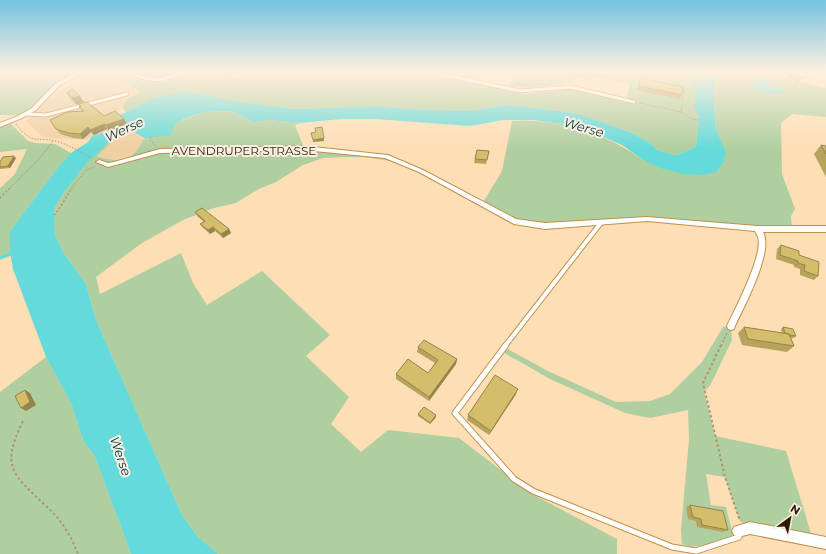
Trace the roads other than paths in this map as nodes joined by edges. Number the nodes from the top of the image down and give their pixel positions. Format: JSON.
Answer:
{"nodes":[{"id":1,"x":46,"y":97,"type":"edge"},
{"id":2,"x":116,"y":97,"type":"edge"},
{"id":3,"x":614,"y":97,"type":"edge"},
{"id":4,"x":634,"y":102,"type":"road end"},
{"id":5,"x":26,"y":114,"type":"junction"},
{"id":6,"x":0,"y":125,"type":"edge"},
{"id":7,"x":139,"y":150,"type":"dead end"},
{"id":8,"x":160,"y":151,"type":"junction"},
{"id":9,"x":99,"y":162,"type":"road end"},
{"id":10,"x":600,"y":224,"type":"junction"},
{"id":11,"x":826,"y":228,"type":"edge"},
{"id":12,"x":757,"y":229,"type":"junction"},
{"id":13,"x":731,"y":326,"type":"road end"},
{"id":14,"x":738,"y":531,"type":"joint"},
{"id":15,"x":826,"y":543,"type":"edge"}],
"edges":[{"from":1,"to":5,"type":"street"},
{"from":2,"to":5,"type":"lane"},
{"from":3,"to":4,"type":"lane"},
{"from":5,"to":6,"type":"street"},
{"from":7,"to":8,"type":"street"},
{"from":8,"to":9,"type":"street","name":"AVENDRUPER STRASSE"},
{"from":8,"to":10,"type":"street","name":"AVENDRUPER STRASSE"},
{"from":10,"to":12,"type":"street","name":"AVENDRUPER STRASSE"},
{"from":10,"to":14,"type":"lane"},
{"from":11,"to":12,"type":"street","name":"AVENDRUPER STRASSE"},
{"from":12,"to":13,"type":"street"},
{"from":14,"to":15,"type":"street"}]}
